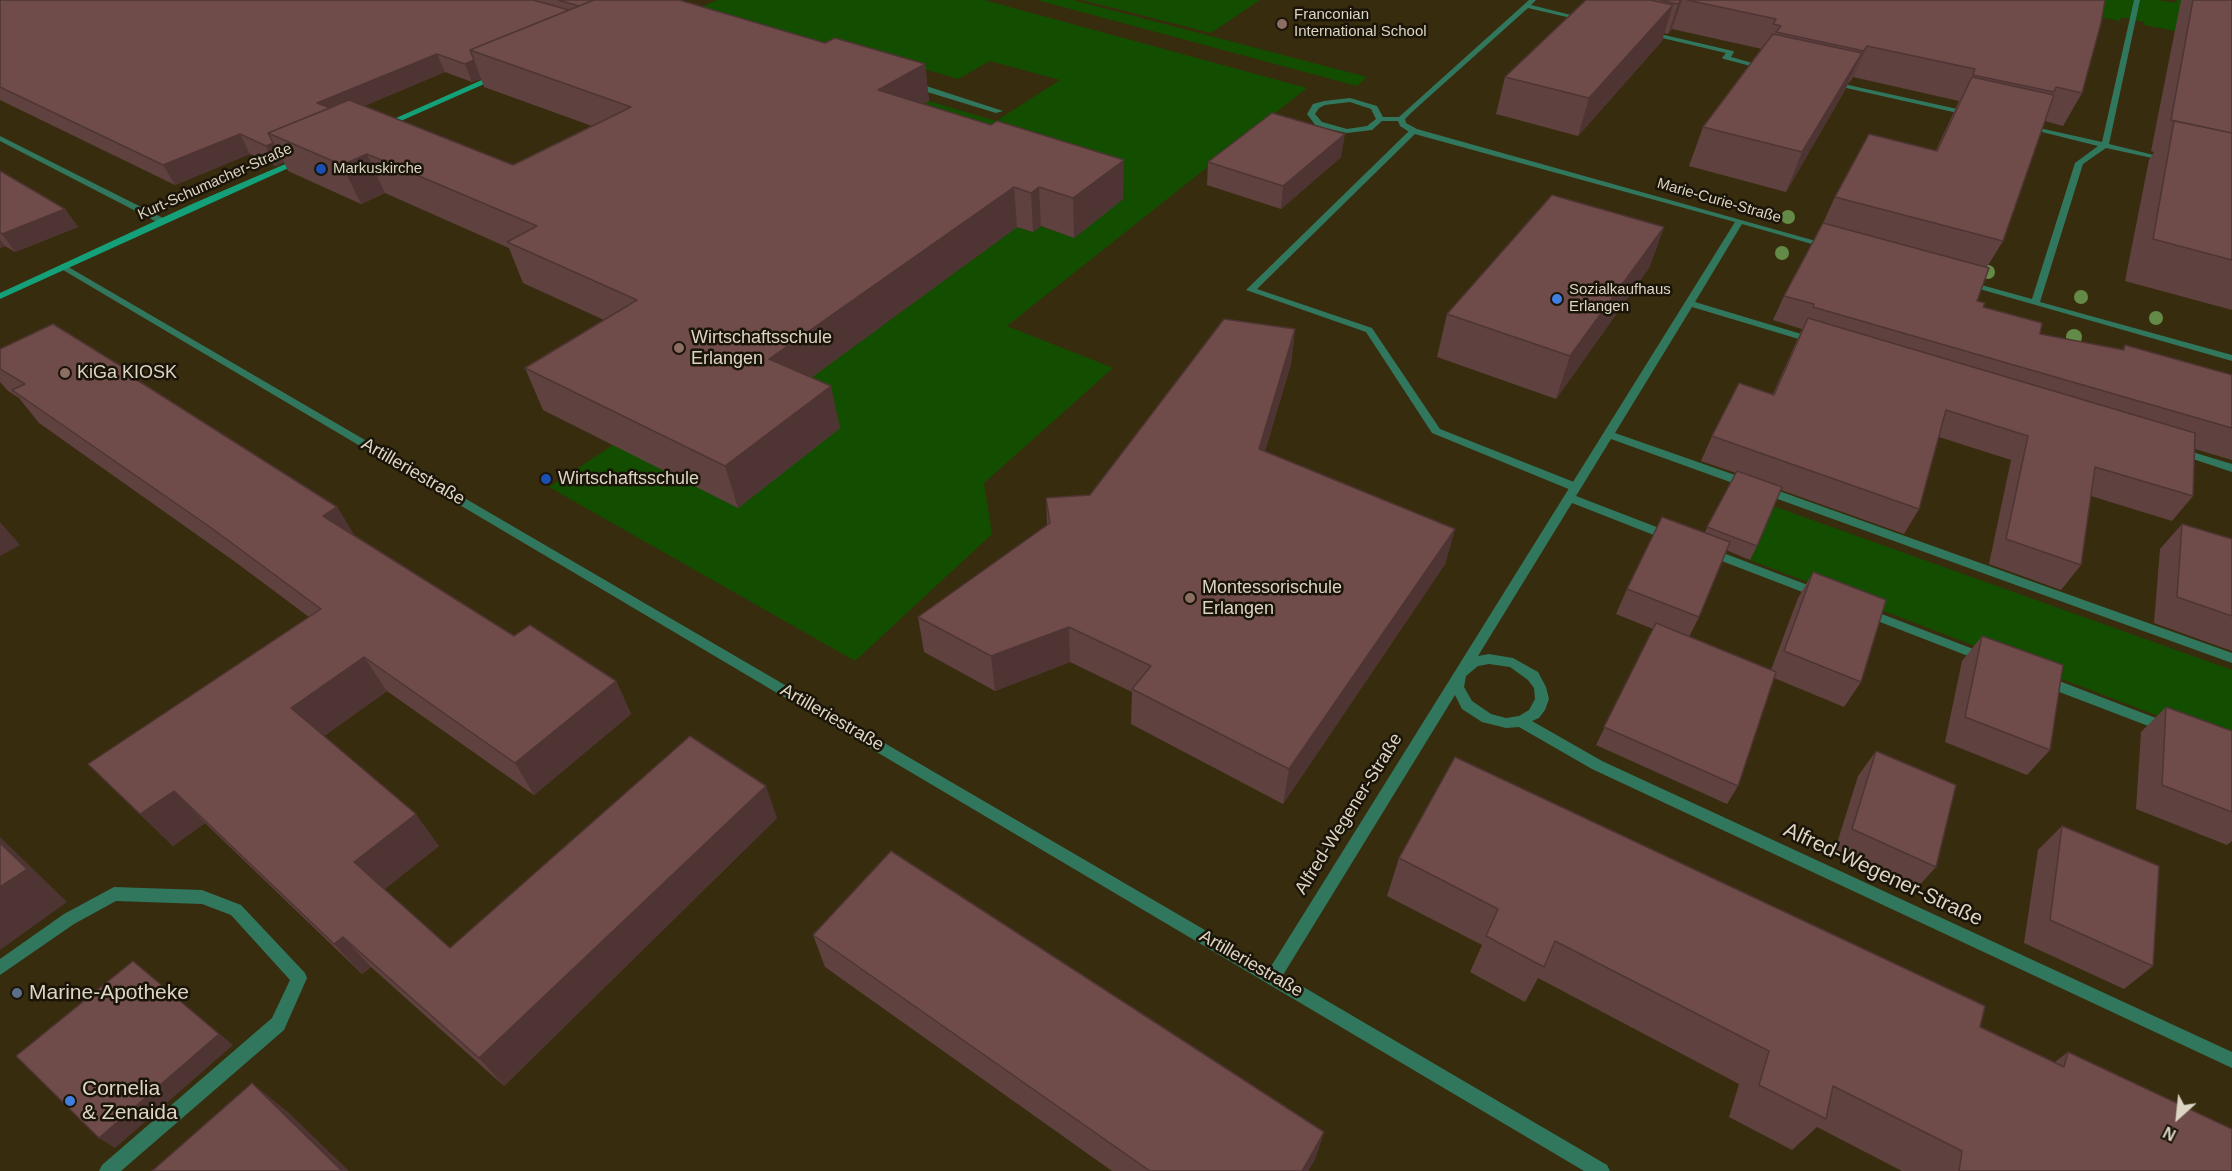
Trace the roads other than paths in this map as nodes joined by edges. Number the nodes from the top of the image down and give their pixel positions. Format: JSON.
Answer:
{"nodes":[{"id":1,"x":2137,"y":0,"type":"edge"},
{"id":2,"x":1530,"y":3,"type":"edge"},
{"id":3,"x":1597,"y":22,"type":"edge"},
{"id":4,"x":1642,"y":32,"type":"edge"},
{"id":5,"x":1778,"y":70,"type":"edge"},
{"id":6,"x":502,"y":75,"type":"edge"},
{"id":7,"x":1824,"y":81,"type":"edge"},
{"id":8,"x":910,"y":84,"type":"edge"},
{"id":9,"x":999,"y":111,"type":"dead end"},
{"id":10,"x":1978,"y":116,"type":"edge"},
{"id":11,"x":1380,"y":119,"type":"junction"},
{"id":12,"x":1401,"y":119,"type":"junction"},
{"id":13,"x":2012,"y":124,"type":"edge"},
{"id":14,"x":374,"y":129,"type":"edge"},
{"id":15,"x":1414,"y":131,"type":"junction"},
{"id":16,"x":0,"y":138,"type":"edge"},
{"id":17,"x":2105,"y":145,"type":"junction"},
{"id":18,"x":311,"y":156,"type":"edge"},
{"id":19,"x":2179,"y":162,"type":"edge"},
{"id":20,"x":162,"y":221,"type":"junction"},
{"id":21,"x":1740,"y":221,"type":"junction"},
{"id":22,"x":1835,"y":248,"type":"edge"},
{"id":23,"x":62,"y":267,"type":"junction"},
{"id":24,"x":1957,"y":282,"type":"edge"},
{"id":25,"x":0,"y":296,"type":"edge"},
{"id":26,"x":1690,"y":303,"type":"junction"},
{"id":27,"x":2034,"y":303,"type":"junction"},
{"id":28,"x":1828,"y":345,"type":"edge"},
{"id":29,"x":2232,"y":358,"type":"edge"},
{"id":30,"x":1608,"y":434,"type":"junction"},
{"id":31,"x":2165,"y":447,"type":"edge"},
{"id":32,"x":2232,"y":468,"type":"edge"},
{"id":33,"x":1572,"y":492,"type":"junction"},
{"id":34,"x":1676,"y":539,"type":"edge"},
{"id":35,"x":1698,"y":548,"type":"edge"},
{"id":36,"x":1832,"y":599,"type":"edge"},
{"id":37,"x":1854,"y":608,"type":"edge"},
{"id":38,"x":2232,"y":658,"type":"edge"},
{"id":39,"x":1999,"y":663,"type":"edge"},
{"id":40,"x":1460,"y":673,"type":"junction"},
{"id":41,"x":2032,"y":676,"type":"edge"},
{"id":42,"x":1521,"y":721,"type":"junction"},
{"id":43,"x":2176,"y":732,"type":"edge"},
{"id":44,"x":0,"y":968,"type":"edge"},
{"id":45,"x":1273,"y":977,"type":"junction"},
{"id":46,"x":2232,"y":1060,"type":"edge"},
{"id":47,"x":108,"y":1171,"type":"edge"},
{"id":48,"x":1601,"y":1171,"type":"edge"}],
"edges":[{"from":1,"to":17,"type":"street"},
{"from":2,"to":3,"type":"street"},
{"from":2,"to":12,"type":"street"},
{"from":4,"to":5,"type":"street"},
{"from":6,"to":14,"type":"main road"},
{"from":7,"to":10,"type":"street"},
{"from":8,"to":9,"type":"street"},
{"from":11,"to":11,"type":"street"},
{"from":11,"to":12,"type":"street"},
{"from":12,"to":15,"type":"street","name":"Marie-Curie-Straße"},
{"from":13,"to":17,"type":"street"},
{"from":15,"to":21,"type":"street","name":"Marie-Curie-Straße"},
{"from":15,"to":33,"type":"street"},
{"from":16,"to":20,"type":"street"},
{"from":17,"to":19,"type":"street"},
{"from":17,"to":27,"type":"street"},
{"from":18,"to":20,"type":"main road","name":"Kurt-Schumacher-Straße"},
{"from":20,"to":23,"type":"main road","name":"Kurt-Schumacher-Straße"},
{"from":21,"to":22,"type":"street","name":"Marie-Curie-Straße"},
{"from":21,"to":26,"type":"street","name":"Alfred-Wegener-Straße"},
{"from":23,"to":25,"type":"main road","name":"Kurt-Schumacher-Straße"},
{"from":23,"to":45,"type":"street","name":"Artilleriestraße"},
{"from":24,"to":27,"type":"street"},
{"from":26,"to":28,"type":"street"},
{"from":26,"to":30,"type":"street","name":"Alfred-Wegener-Straße"},
{"from":27,"to":29,"type":"street"},
{"from":30,"to":33,"type":"street","name":"Alfred-Wegener-Straße"},
{"from":30,"to":38,"type":"street"},
{"from":31,"to":32,"type":"street"},
{"from":33,"to":34,"type":"street"},
{"from":33,"to":40,"type":"street","name":"Alfred-Wegener-Straße"},
{"from":35,"to":36,"type":"street"},
{"from":37,"to":39,"type":"street"},
{"from":40,"to":42,"type":"street","name":"Alfred-Wegener-Straße"},
{"from":40,"to":42,"type":"street"},
{"from":40,"to":45,"type":"street","name":"Alfred-Wegener-Straße"},
{"from":41,"to":43,"type":"street"},
{"from":42,"to":46,"type":"street","name":"Alfred-Wegener-Straße"},
{"from":44,"to":47,"type":"street"},
{"from":45,"to":48,"type":"street","name":"Artilleriestraße"}]}
